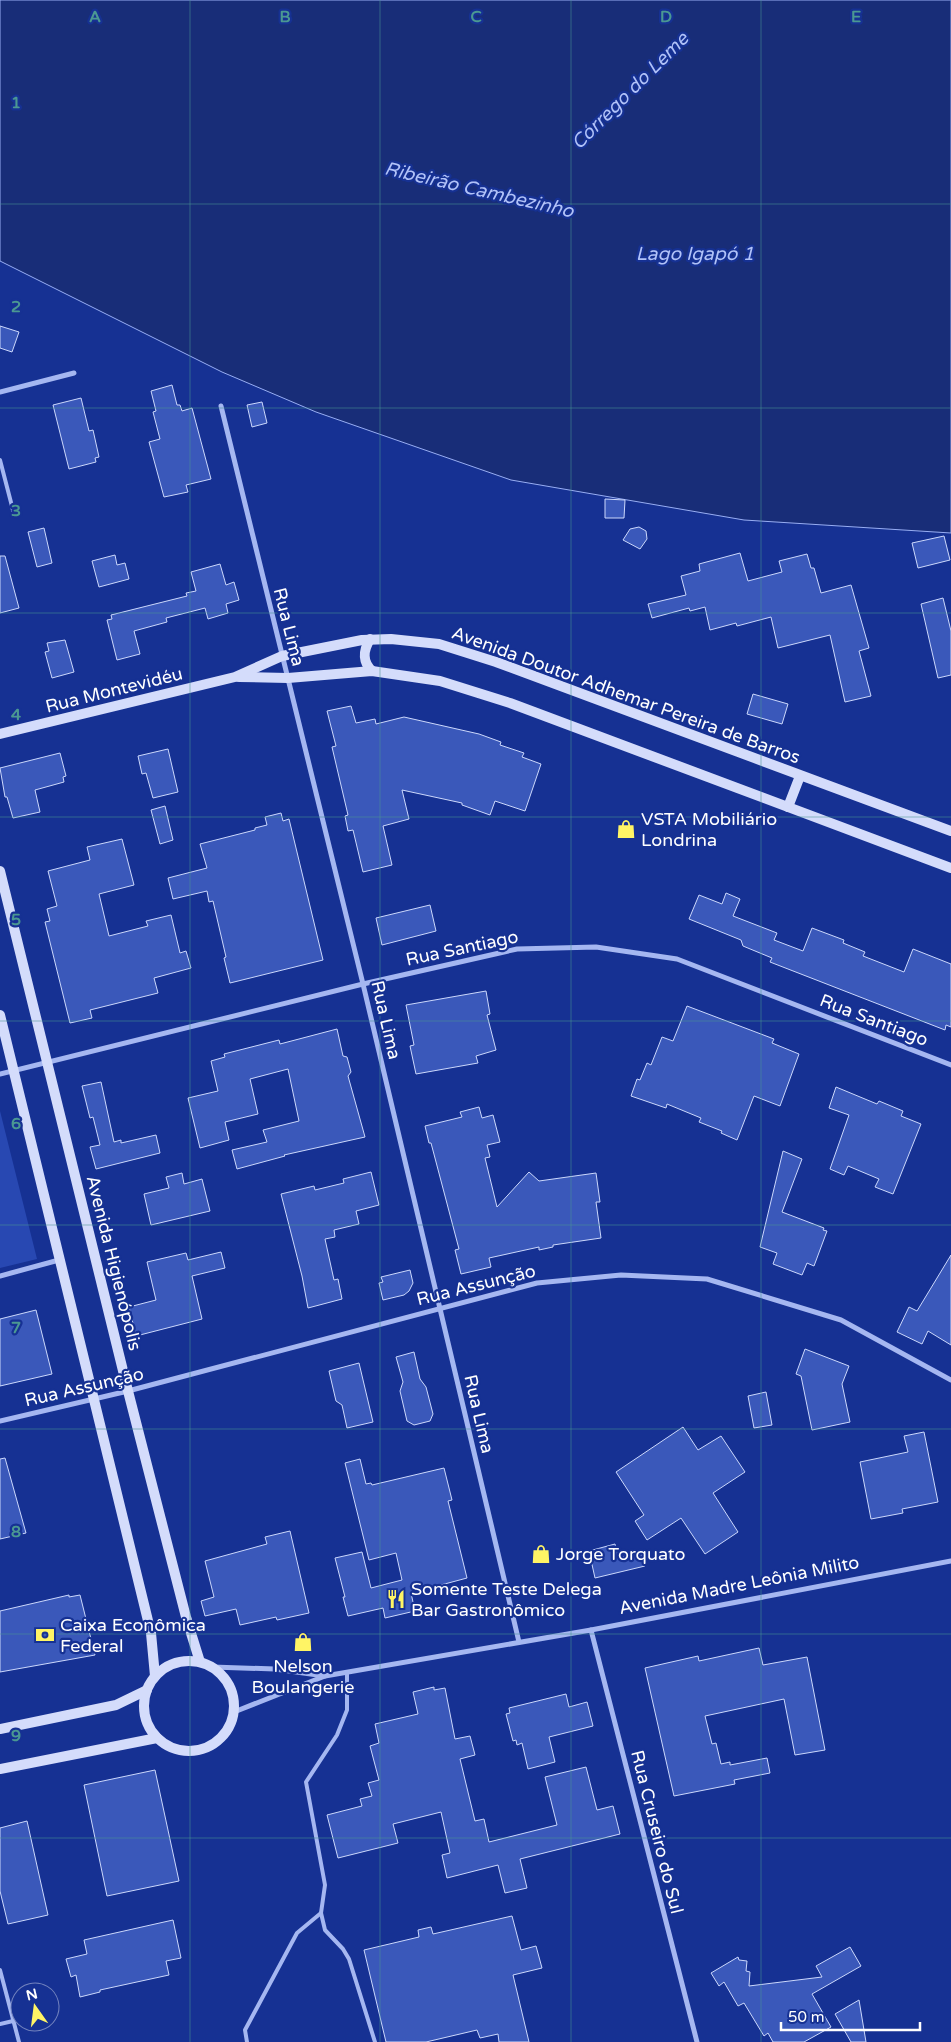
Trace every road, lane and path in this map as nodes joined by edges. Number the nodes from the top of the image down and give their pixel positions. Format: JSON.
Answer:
{"nodes":[{"id":1,"x":74,"y":373,"type":"dead end"},
{"id":2,"x":0,"y":392,"type":"edge"},
{"id":3,"x":222,"y":406,"type":"dead end"},
{"id":4,"x":0,"y":460,"type":"edge"},
{"id":5,"x":14,"y":514,"type":"dead end"},
{"id":6,"x":370,"y":639,"type":"junction"},
{"id":7,"x":282,"y":656,"type":"junction"},
{"id":8,"x":372,"y":671,"type":"junction"},
{"id":9,"x":235,"y":677,"type":"junction"},
{"id":10,"x":288,"y":678,"type":"junction"},
{"id":11,"x":0,"y":734,"type":"edge"},
{"id":12,"x":800,"y":776,"type":"junction"},
{"id":13,"x":788,"y":807,"type":"junction"},
{"id":14,"x":951,"y":831,"type":"edge"},
{"id":15,"x":951,"y":868,"type":"edge"},
{"id":16,"x":0,"y":871,"type":"edge"},
{"id":17,"x":363,"y":984,"type":"junction"},
{"id":18,"x":0,"y":1015,"type":"edge"},
{"id":19,"x":48,"y":1062,"type":"junction"},
{"id":20,"x":951,"y":1065,"type":"edge"},
{"id":21,"x":14,"y":1071,"type":"junction"},
{"id":22,"x":0,"y":1074,"type":"edge"},
{"id":23,"x":59,"y":1260,"type":"junction"},
{"id":24,"x":0,"y":1276,"type":"edge"},
{"id":25,"x":439,"y":1308,"type":"junction"},
{"id":26,"x":951,"y":1380,"type":"edge"},
{"id":27,"x":128,"y":1391,"type":"junction"},
{"id":28,"x":94,"y":1398,"type":"junction"},
{"id":29,"x":0,"y":1421,"type":"edge"},
{"id":30,"x":951,"y":1561,"type":"edge"},
{"id":31,"x":591,"y":1630,"type":"junction"},
{"id":32,"x":519,"y":1642,"type":"junction"},
{"id":33,"x":200,"y":1662,"type":"junction"},
{"id":34,"x":212,"y":1667,"type":"junction"},
{"id":35,"x":347,"y":1672,"type":"junction"},
{"id":36,"x":155,"y":1676,"type":"junction"},
{"id":37,"x":325,"y":1676,"type":"junction"},
{"id":38,"x":146,"y":1690,"type":"junction"},
{"id":39,"x":234,"y":1712,"type":"junction"},
{"id":40,"x":0,"y":1729,"type":"edge"},
{"id":41,"x":157,"y":1738,"type":"junction"},
{"id":42,"x":0,"y":1769,"type":"edge"},
{"id":43,"x":321,"y":1913,"type":"junction"},
{"id":44,"x":0,"y":1970,"type":"edge"},
{"id":45,"x":10,"y":2007,"type":"edge"},
{"id":46,"x":246,"y":2042,"type":"edge"},
{"id":47,"x":375,"y":2042,"type":"edge"},
{"id":48,"x":697,"y":2042,"type":"edge"}],
"edges":[{"from":1,"to":2,"type":"street"},
{"from":3,"to":7,"type":"street","name":"Rua Lima"},
{"from":4,"to":5,"type":"lane"},
{"from":6,"to":7,"type":"main road","name":"Avenida Doutor Adhemar Pereira de Barros"},
{"from":6,"to":8,"type":"main road"},
{"from":6,"to":12,"type":"main road","name":"Avenida Doutor Adhemar Pereira de Barros"},
{"from":7,"to":9,"type":"main road","name":"Rua Montevidéu"},
{"from":7,"to":10,"type":"street","name":"Rua Lima"},
{"from":8,"to":10,"type":"main road"},
{"from":8,"to":13,"type":"main road"},
{"from":9,"to":10,"type":"main road","name":"Rua Montevidéu"},
{"from":9,"to":11,"type":"main road","name":"Rua Montevidéu"},
{"from":10,"to":17,"type":"street","name":"Rua Lima"},
{"from":12,"to":13,"type":"main road"},
{"from":12,"to":14,"type":"main road","name":"Avenida Doutor Adhemar Pereira de Barros"},
{"from":13,"to":15,"type":"main road"},
{"from":16,"to":19,"type":"main road","name":"Avenida Higienópolis"},
{"from":17,"to":19,"type":"street","name":"Rua Santiago"},
{"from":17,"to":20,"type":"street","name":"Rua Santiago"},
{"from":17,"to":25,"type":"street","name":"Rua Lima"},
{"from":18,"to":21,"type":"main road"},
{"from":19,"to":21,"type":"street","name":"Rua Santiago"},
{"from":19,"to":27,"type":"main road","name":"Avenida Higienópolis"},
{"from":21,"to":22,"type":"street","name":"Rua Santiago"},
{"from":21,"to":23,"type":"main road"},
{"from":23,"to":24,"type":"street"},
{"from":23,"to":28,"type":"main road"},
{"from":25,"to":26,"type":"street","name":"Rua Assunção"},
{"from":25,"to":27,"type":"street","name":"Rua Assunção"},
{"from":25,"to":32,"type":"street","name":"Rua Lima"},
{"from":27,"to":28,"type":"street","name":"Rua Assunção"},
{"from":27,"to":33,"type":"main road","name":"Avenida Higienópolis"},
{"from":28,"to":29,"type":"street","name":"Rua Assunção"},
{"from":28,"to":36,"type":"main road"},
{"from":30,"to":31,"type":"street","name":"Avenida Madre Leônia Milito"},
{"from":31,"to":32,"type":"street","name":"Avenida Madre Leônia Milito"},
{"from":31,"to":48,"type":"street","name":"Rua Cruseiro do Sul"},
{"from":32,"to":35,"type":"street","name":"Avenida Madre Leônia Milito"},
{"from":33,"to":34,"type":"main road"},
{"from":33,"to":36,"type":"main road"},
{"from":34,"to":37,"type":"street","name":"Avenida Madre Leônia Milito"},
{"from":34,"to":39,"type":"main road"},
{"from":35,"to":37,"type":"street","name":"Avenida Madre Leônia Milito"},
{"from":35,"to":43,"type":"lane"},
{"from":36,"to":38,"type":"main road"},
{"from":37,"to":39,"type":"street","name":"Avenida Madre Leônia Milito"},
{"from":38,"to":40,"type":"main road"},
{"from":38,"to":41,"type":"main road"},
{"from":39,"to":41,"type":"main road"},
{"from":41,"to":42,"type":"main road"},
{"from":43,"to":46,"type":"lane"},
{"from":43,"to":47,"type":"lane"},
{"from":44,"to":45,"type":"lane"}]}
